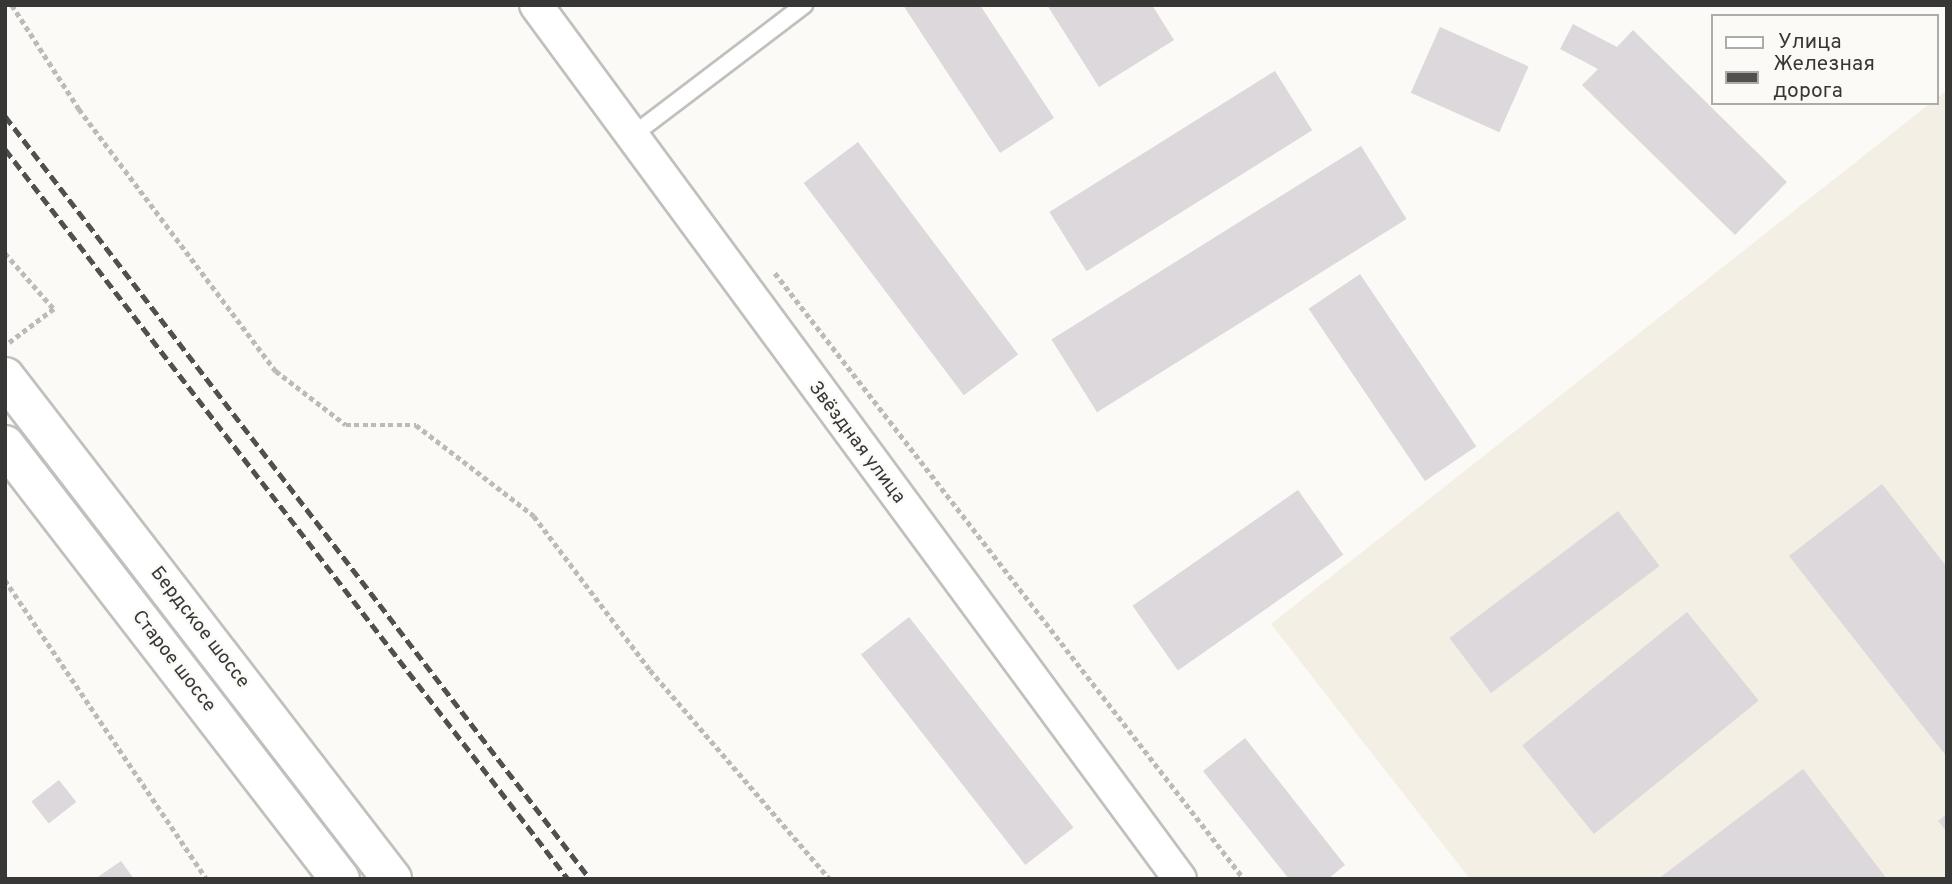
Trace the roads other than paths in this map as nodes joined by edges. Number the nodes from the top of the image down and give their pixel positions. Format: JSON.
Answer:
{"nodes":[{"id":1,"x":537,"y":5,"type":"edge"},
{"id":2,"x":804,"y":5,"type":"edge"},
{"id":3,"x":629,"y":138,"type":"junction"},
{"id":4,"x":5,"y":377,"type":"edge"},
{"id":5,"x":5,"y":444,"type":"edge"},
{"id":6,"x":340,"y":879,"type":"edge"},
{"id":7,"x":392,"y":879,"type":"edge"},
{"id":8,"x":1180,"y":879,"type":"edge"}],
"edges":[{"from":1,"to":3,"type":"street","name":"Звёздная улица"},
{"from":2,"to":3,"type":"lane"},
{"from":3,"to":8,"type":"street","name":"Звёздная улица"},
{"from":4,"to":7,"type":"highway","name":"Бердское шоссе"},
{"from":5,"to":6,"type":"highway","name":"Старое шоссе"}]}
